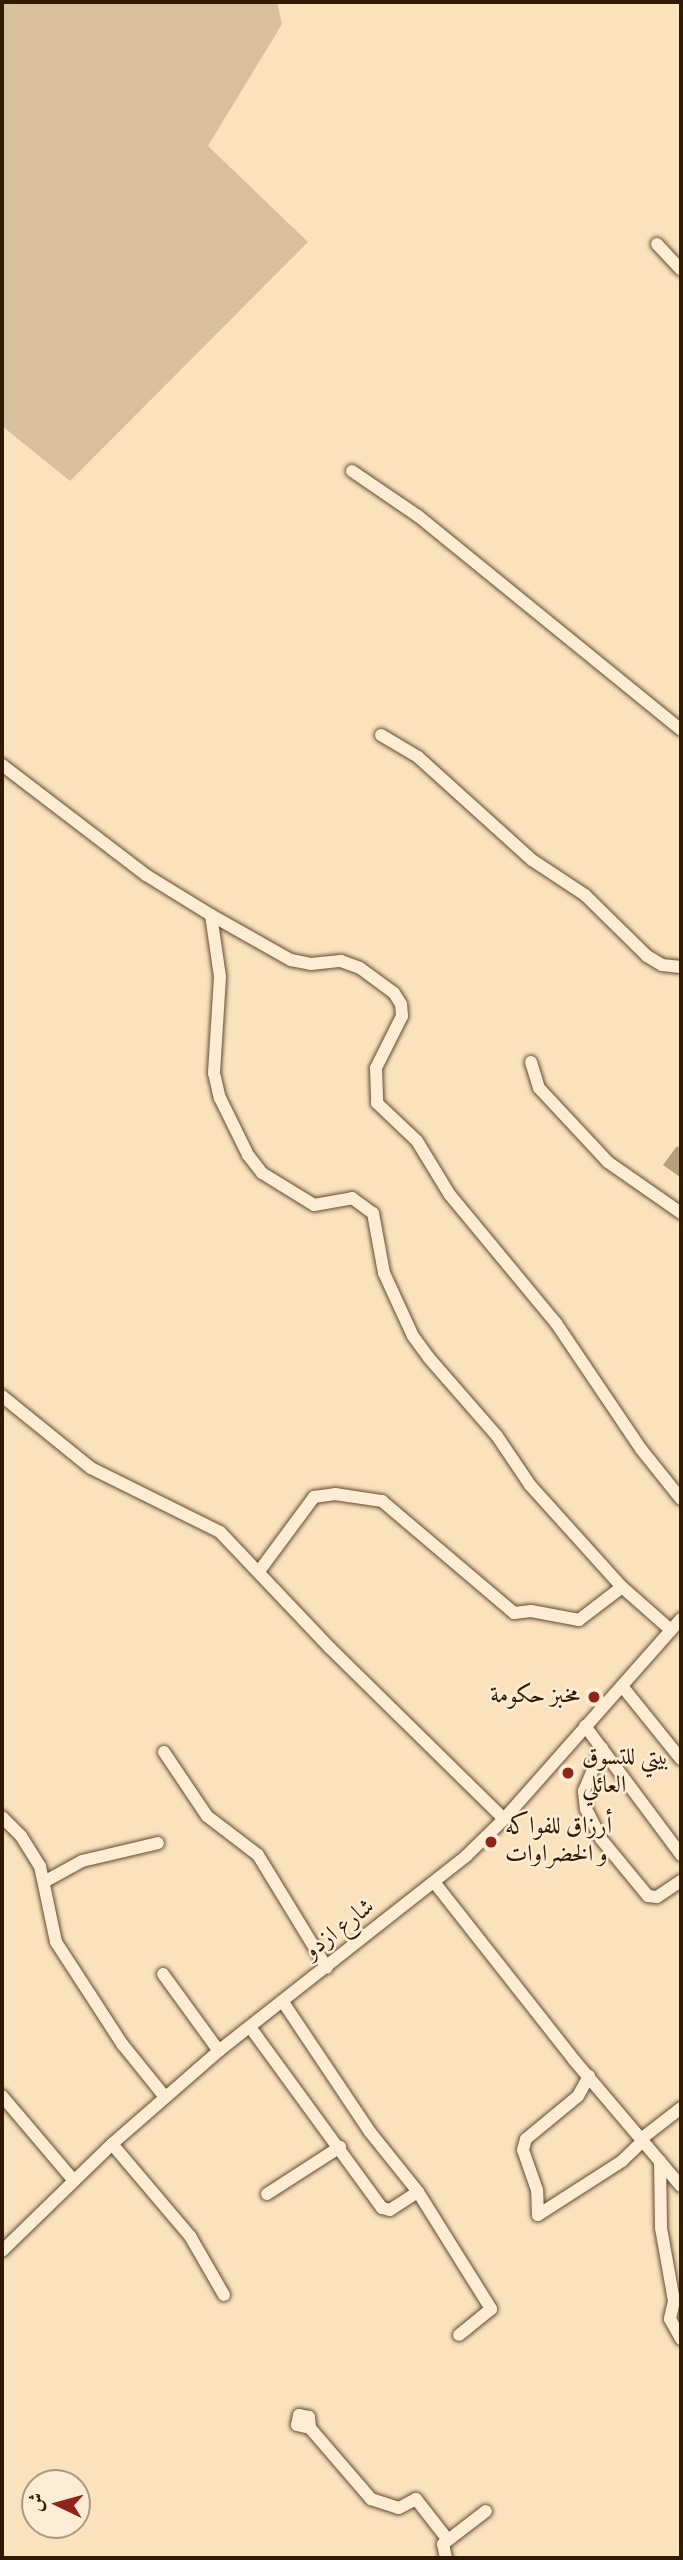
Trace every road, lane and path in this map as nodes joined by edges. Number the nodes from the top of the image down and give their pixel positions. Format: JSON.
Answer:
{"nodes":[{"id":1,"x":657,"y":244,"type":"dead end"},
{"id":2,"x":681,"y":270,"type":"edge"},
{"id":3,"x":352,"y":471,"type":"dead end"},
{"id":4,"x":681,"y":730,"type":"edge"},
{"id":5,"x":382,"y":735,"type":"dead end"},
{"id":6,"x":2,"y":765,"type":"edge"},
{"id":7,"x":211,"y":915,"type":"junction"},
{"id":8,"x":681,"y":967,"type":"edge"},
{"id":9,"x":531,"y":1062,"type":"dead end"},
{"id":10,"x":681,"y":1213,"type":"edge"},
{"id":11,"x":2,"y":1396,"type":"edge"},
{"id":12,"x":681,"y":1499,"type":"edge"},
{"id":13,"x":260,"y":1570,"type":"junction"},
{"id":14,"x":622,"y":1587,"type":"junction"},
{"id":15,"x":681,"y":1619,"type":"edge"},
{"id":16,"x":671,"y":1630,"type":"junction"},
{"id":17,"x":622,"y":1686,"type":"junction"},
{"id":18,"x":585,"y":1726,"type":"junction"},
{"id":19,"x":601,"y":1748,"type":"junction"},
{"id":20,"x":164,"y":1752,"type":"dead end"},
{"id":21,"x":681,"y":1759,"type":"edge"},
{"id":22,"x":2,"y":1817,"type":"edge"},
{"id":23,"x":504,"y":1819,"type":"junction"},
{"id":24,"x":158,"y":1843,"type":"dead end"},
{"id":25,"x":681,"y":1855,"type":"edge"},
{"id":26,"x":681,"y":1881,"type":"edge"},
{"id":27,"x":44,"y":1882,"type":"junction"},
{"id":28,"x":434,"y":1882,"type":"junction"},
{"id":29,"x":327,"y":1968,"type":"junction"},
{"id":30,"x":163,"y":1974,"type":"dead end"},
{"id":31,"x":283,"y":2002,"type":"junction"},
{"id":32,"x":250,"y":2027,"type":"junction"},
{"id":33,"x":219,"y":2051,"type":"junction"},
{"id":34,"x":589,"y":2076,"type":"junction"},
{"id":35,"x":2,"y":2096,"type":"edge"},
{"id":36,"x":165,"y":2097,"type":"junction"},
{"id":37,"x":681,"y":2108,"type":"edge"},
{"id":38,"x":642,"y":2140,"type":"junction"},
{"id":39,"x":112,"y":2144,"type":"junction"},
{"id":40,"x":340,"y":2147,"type":"junction"},
{"id":41,"x":660,"y":2161,"type":"junction"},
{"id":42,"x":74,"y":2180,"type":"junction"},
{"id":43,"x":681,"y":2186,"type":"edge"},
{"id":44,"x":418,"y":2192,"type":"junction"},
{"id":45,"x":267,"y":2194,"type":"dead end"},
{"id":46,"x":2,"y":2251,"type":"edge"},
{"id":47,"x":224,"y":2295,"type":"dead end"},
{"id":48,"x":458,"y":2334,"type":"dead end"},
{"id":49,"x":681,"y":2339,"type":"edge"},
{"id":50,"x":310,"y":2428,"type":"dead end"},
{"id":51,"x":486,"y":2511,"type":"dead end"},
{"id":52,"x":448,"y":2539,"type":"junction"},
{"id":53,"x":446,"y":2558,"type":"edge"}],
"edges":[{"from":1,"to":2,"type":"street"},
{"from":3,"to":4,"type":"street"},
{"from":5,"to":8,"type":"street"},
{"from":6,"to":7,"type":"street"},
{"from":7,"to":12,"type":"street"},
{"from":7,"to":14,"type":"street"},
{"from":9,"to":10,"type":"street"},
{"from":11,"to":13,"type":"street"},
{"from":13,"to":14,"type":"street"},
{"from":13,"to":23,"type":"street"},
{"from":14,"to":16,"type":"street"},
{"from":15,"to":16,"type":"street","name":"شارع ازدو"},
{"from":16,"to":17,"type":"street","name":"شارع ازدو"},
{"from":17,"to":18,"type":"street","name":"شارع ازدو"},
{"from":17,"to":21,"type":"street"},
{"from":18,"to":19,"type":"street"},
{"from":18,"to":23,"type":"street","name":"شارع ازدو"},
{"from":19,"to":25,"type":"street"},
{"from":19,"to":26,"type":"street"},
{"from":20,"to":29,"type":"street"},
{"from":22,"to":27,"type":"street"},
{"from":23,"to":28,"type":"street","name":"شارع ازدو"},
{"from":24,"to":27,"type":"street"},
{"from":27,"to":36,"type":"street"},
{"from":28,"to":29,"type":"street","name":"شارع ازدو"},
{"from":28,"to":34,"type":"street"},
{"from":29,"to":31,"type":"street","name":"شارع ازدو"},
{"from":30,"to":33,"type":"street"},
{"from":31,"to":32,"type":"street","name":"شارع ازدو"},
{"from":31,"to":44,"type":"street"},
{"from":32,"to":33,"type":"street","name":"شارع ازدو"},
{"from":32,"to":40,"type":"street"},
{"from":33,"to":36,"type":"street","name":"شارع ازدو"},
{"from":34,"to":38,"type":"street"},
{"from":34,"to":38,"type":"street"},
{"from":35,"to":42,"type":"street"},
{"from":36,"to":39,"type":"street","name":"شارع ازدو"},
{"from":37,"to":38,"type":"street"},
{"from":38,"to":41,"type":"street"},
{"from":39,"to":42,"type":"street","name":"شارع ازدو"},
{"from":39,"to":47,"type":"street"},
{"from":40,"to":44,"type":"street"},
{"from":40,"to":45,"type":"street"},
{"from":41,"to":43,"type":"street"},
{"from":41,"to":49,"type":"street"},
{"from":42,"to":46,"type":"street","name":"شارع ازدو"},
{"from":44,"to":48,"type":"street"},
{"from":50,"to":52,"type":"street"},
{"from":51,"to":52,"type":"street"},
{"from":52,"to":53,"type":"street"}]}
